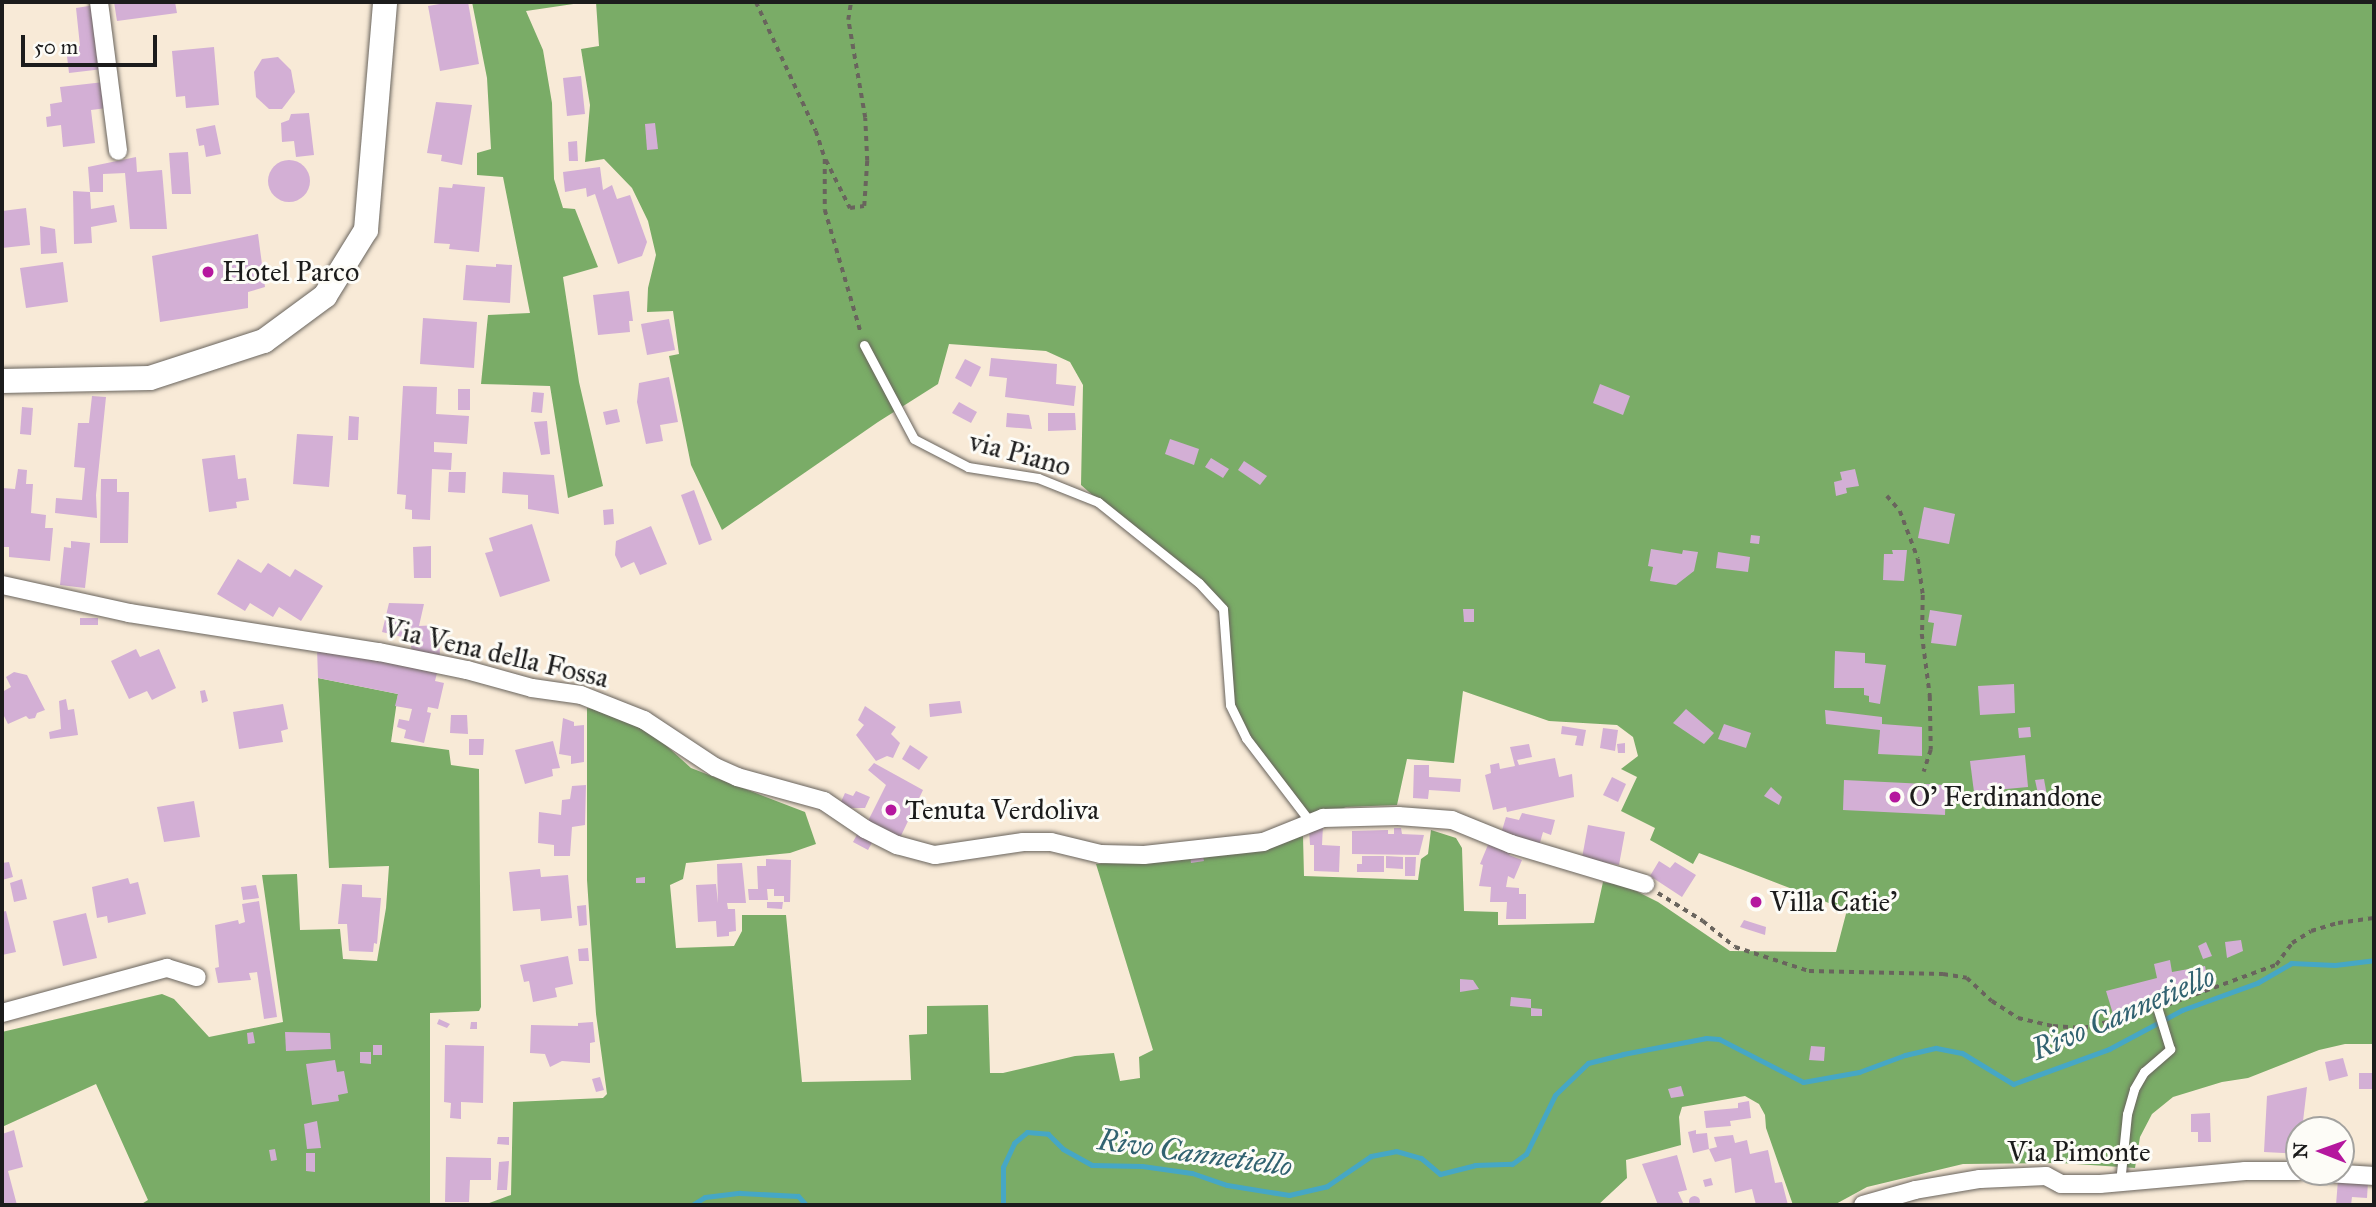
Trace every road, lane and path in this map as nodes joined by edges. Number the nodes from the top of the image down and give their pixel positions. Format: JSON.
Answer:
{"nodes":[{"id":1,"x":99,"y":2,"type":"edge"},
{"id":2,"x":385,"y":2,"type":"edge"},
{"id":3,"x":756,"y":2,"type":"edge"},
{"id":4,"x":851,"y":2,"type":"edge"},
{"id":5,"x":118,"y":151,"type":"dead end"},
{"id":6,"x":825,"y":159,"type":"junction"},
{"id":7,"x":864,"y":345,"type":"joint"},
{"id":8,"x":2,"y":381,"type":"edge"},
{"id":9,"x":1887,"y":496,"type":"dead end"},
{"id":10,"x":2,"y":585,"type":"edge"},
{"id":11,"x":1924,"y":772,"type":"dead end"},
{"id":12,"x":1311,"y":822,"type":"junction"},
{"id":13,"x":1645,"y":884,"type":"joint"},
{"id":14,"x":2374,"y":918,"type":"edge"},
{"id":15,"x":197,"y":977,"type":"dead end"},
{"id":16,"x":2158,"y":1010,"type":"junction"},
{"id":17,"x":2,"y":1013,"type":"edge"},
{"id":18,"x":2285,"y":1171,"type":"edge"},
{"id":19,"x":2355,"y":1175,"type":"edge"},
{"id":20,"x":2374,"y":1177,"type":"edge"},
{"id":21,"x":2120,"y":1183,"type":"junction"},
{"id":22,"x":1863,"y":1205,"type":"edge"}],
"edges":[{"from":1,"to":5,"type":"street"},
{"from":2,"to":8,"type":"main road"},
{"from":3,"to":6,"type":"path"},
{"from":4,"to":6,"type":"path"},
{"from":6,"to":7,"type":"path"},
{"from":7,"to":12,"type":"lane","name":"via Piano"},
{"from":9,"to":11,"type":"path"},
{"from":10,"to":12,"type":"street","name":"Via Vena della Fossa"},
{"from":12,"to":13,"type":"street","name":"Via Vena della Fossa"},
{"from":13,"to":16,"type":"path"},
{"from":14,"to":16,"type":"path"},
{"from":15,"to":17,"type":"street"},
{"from":16,"to":21,"type":"lane"},
{"from":18,"to":21,"type":"street","name":"Via Pimonte"},
{"from":19,"to":20,"type":"street"},
{"from":21,"to":22,"type":"street","name":"Via Pimonte"}]}
